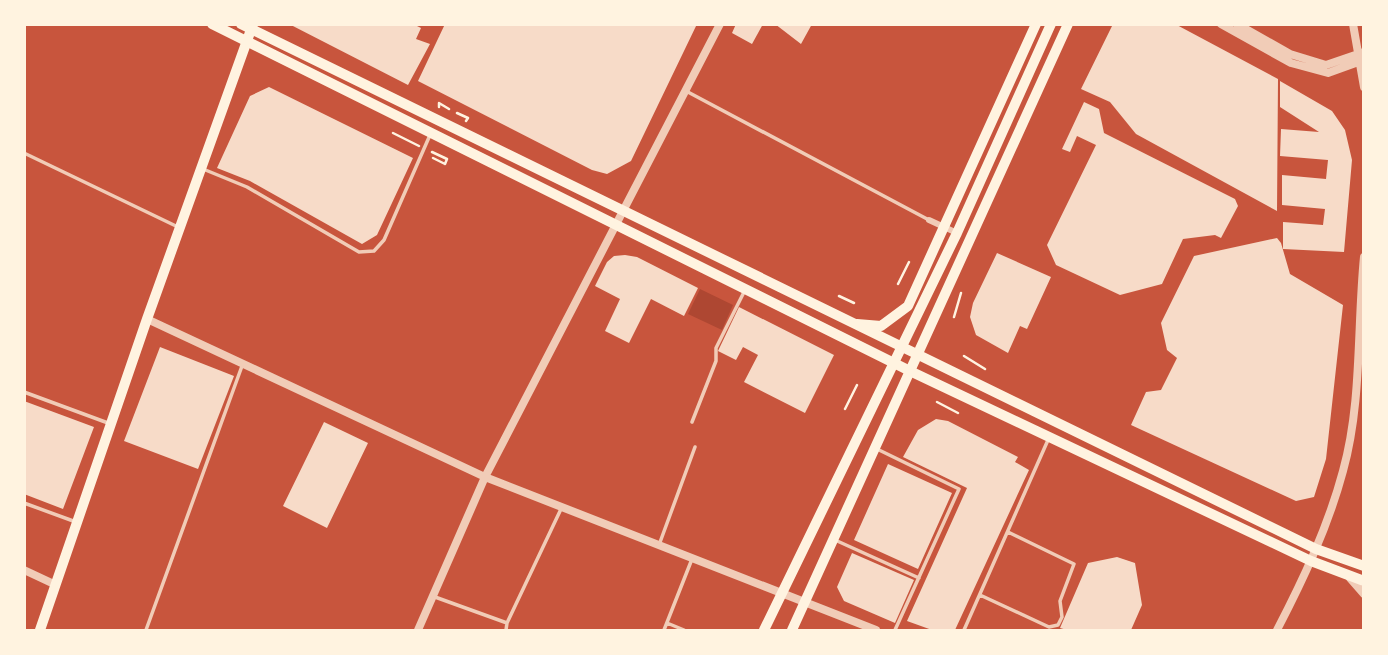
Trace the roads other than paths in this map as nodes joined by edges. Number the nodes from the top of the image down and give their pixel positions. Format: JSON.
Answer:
{"nodes":[{"id":1,"x":212,"y":24,"type":"edge"},
{"id":2,"x":720,"y":24,"type":"edge"},
{"id":3,"x":1036,"y":24,"type":"edge"},
{"id":4,"x":1051,"y":24,"type":"edge"},
{"id":5,"x":1068,"y":24,"type":"edge"},
{"id":6,"x":1221,"y":24,"type":"edge"},
{"id":7,"x":1237,"y":24,"type":"edge"},
{"id":8,"x":1353,"y":24,"type":"edge"},
{"id":9,"x":248,"y":26,"type":"edge"},
{"id":10,"x":246,"y":41,"type":"junction"},
{"id":11,"x":1361,"y":57,"type":"edge"},
{"id":12,"x":1363,"y":87,"type":"edge"},
{"id":13,"x":686,"y":91,"type":"junction"},
{"id":14,"x":431,"y":133,"type":"junction"},
{"id":15,"x":24,"y":153,"type":"edge"},
{"id":16,"x":201,"y":168,"type":"junction"},
{"id":17,"x":624,"y":211,"type":"junction"},
{"id":18,"x":929,"y":220,"type":"joint"},
{"id":19,"x":616,"y":226,"type":"junction"},
{"id":20,"x":944,"y":227,"type":"junction"},
{"id":21,"x":179,"y":228,"type":"junction"},
{"id":22,"x":957,"y":233,"type":"junction"},
{"id":23,"x":1363,"y":257,"type":"edge"},
{"id":24,"x":745,"y":290,"type":"junction"},
{"id":25,"x":147,"y":319,"type":"junction"},
{"id":26,"x":856,"y":324,"type":"junction"},
{"id":27,"x":901,"y":346,"type":"junction"},
{"id":28,"x":1361,"y":349,"type":"edge"},
{"id":29,"x":919,"y":356,"type":"junction"},
{"id":30,"x":893,"y":362,"type":"junction"},
{"id":31,"x":243,"y":364,"type":"junction"},
{"id":32,"x":912,"y":372,"type":"junction"},
{"id":33,"x":24,"y":392,"type":"edge"},
{"id":34,"x":692,"y":422,"type":"dead end"},
{"id":35,"x":112,"y":425,"type":"junction"},
{"id":36,"x":1049,"y":437,"type":"junction"},
{"id":37,"x":695,"y":447,"type":"dead end"},
{"id":38,"x":877,"y":449,"type":"junction"},
{"id":39,"x":485,"y":477,"type":"junction"},
{"id":40,"x":24,"y":503,"type":"edge"},
{"id":41,"x":561,"y":509,"type":"junction"},
{"id":42,"x":78,"y":523,"type":"junction"},
{"id":43,"x":1008,"y":532,"type":"junction"},
{"id":44,"x":834,"y":540,"type":"junction"},
{"id":45,"x":658,"y":547,"type":"junction"},
{"id":46,"x":1315,"y":549,"type":"junction"},
{"id":47,"x":692,"y":559,"type":"junction"},
{"id":48,"x":1311,"y":561,"type":"junction"},
{"id":49,"x":1363,"y":566,"type":"edge"},
{"id":50,"x":24,"y":570,"type":"edge"},
{"id":51,"x":919,"y":578,"type":"junction"},
{"id":52,"x":1350,"y":578,"type":"junction"},
{"id":53,"x":1363,"y":581,"type":"edge"},
{"id":54,"x":56,"y":585,"type":"junction"},
{"id":55,"x":781,"y":594,"type":"junction"},
{"id":56,"x":1363,"y":594,"type":"edge"},
{"id":57,"x":980,"y":595,"type":"junction"},
{"id":58,"x":435,"y":597,"type":"junction"},
{"id":59,"x":805,"y":604,"type":"junction"},
{"id":60,"x":667,"y":623,"type":"junction"},
{"id":61,"x":507,"y":624,"type":"junction"},
{"id":62,"x":40,"y":631,"type":"edge"},
{"id":63,"x":146,"y":631,"type":"edge"},
{"id":64,"x":418,"y":631,"type":"edge"},
{"id":65,"x":506,"y":631,"type":"edge"},
{"id":66,"x":664,"y":631,"type":"edge"},
{"id":67,"x":684,"y":631,"type":"edge"},
{"id":68,"x":764,"y":631,"type":"edge"},
{"id":69,"x":792,"y":631,"type":"edge"},
{"id":70,"x":876,"y":631,"type":"edge"},
{"id":71,"x":895,"y":631,"type":"edge"},
{"id":72,"x":964,"y":631,"type":"edge"},
{"id":73,"x":1277,"y":631,"type":"edge"}],
"edges":[{"from":1,"to":10,"type":"main road"},
{"from":2,"to":13,"type":"street"},
{"from":3,"to":20,"type":"main road"},
{"from":4,"to":22,"type":"main road"},
{"from":5,"to":29,"type":"main road"},
{"from":6,"to":11,"type":"street"},
{"from":7,"to":11,"type":"street"},
{"from":8,"to":11,"type":"street"},
{"from":9,"to":10,"type":"main road"},
{"from":9,"to":17,"type":"main road"},
{"from":10,"to":14,"type":"main road"},
{"from":10,"to":16,"type":"main road"},
{"from":11,"to":12,"type":"street"},
{"from":13,"to":17,"type":"street"},
{"from":13,"to":18,"type":"lane"},
{"from":14,"to":16,"type":"lane"},
{"from":14,"to":19,"type":"main road"},
{"from":15,"to":21,"type":"lane"},
{"from":16,"to":21,"type":"main road"},
{"from":17,"to":19,"type":"street"},
{"from":17,"to":26,"type":"main road"},
{"from":18,"to":20,"type":"street"},
{"from":19,"to":24,"type":"main road"},
{"from":19,"to":39,"type":"street"},
{"from":20,"to":22,"type":"street"},
{"from":20,"to":26,"type":"main road"},
{"from":21,"to":25,"type":"main road"},
{"from":22,"to":27,"type":"main road"},
{"from":23,"to":28,"type":"street"},
{"from":24,"to":30,"type":"main road"},
{"from":24,"to":34,"type":"lane"},
{"from":25,"to":31,"type":"street"},
{"from":25,"to":35,"type":"main road"},
{"from":26,"to":27,"type":"main road"},
{"from":27,"to":29,"type":"main road"},
{"from":27,"to":30,"type":"main road"},
{"from":28,"to":46,"type":"street"},
{"from":29,"to":32,"type":"main road"},
{"from":29,"to":46,"type":"main road"},
{"from":30,"to":32,"type":"main road"},
{"from":30,"to":55,"type":"main road"},
{"from":31,"to":39,"type":"street"},
{"from":31,"to":63,"type":"lane"},
{"from":32,"to":36,"type":"main road"},
{"from":32,"to":38,"type":"main road"},
{"from":33,"to":35,"type":"lane"},
{"from":35,"to":42,"type":"main road"},
{"from":36,"to":43,"type":"lane"},
{"from":36,"to":48,"type":"main road"},
{"from":37,"to":45,"type":"lane"},
{"from":38,"to":44,"type":"main road"},
{"from":38,"to":51,"type":"lane"},
{"from":39,"to":41,"type":"street"},
{"from":39,"to":58,"type":"street"},
{"from":40,"to":42,"type":"lane"},
{"from":41,"to":45,"type":"street"},
{"from":41,"to":61,"type":"lane"},
{"from":42,"to":54,"type":"main road"},
{"from":43,"to":57,"type":"lane"},
{"from":43,"to":57,"type":"lane"},
{"from":44,"to":51,"type":"lane"},
{"from":44,"to":59,"type":"main road"},
{"from":45,"to":47,"type":"street"},
{"from":46,"to":48,"type":"street"},
{"from":46,"to":49,"type":"main road"},
{"from":47,"to":55,"type":"street"},
{"from":47,"to":60,"type":"lane"},
{"from":48,"to":52,"type":"main road"},
{"from":48,"to":73,"type":"street"},
{"from":50,"to":54,"type":"street"},
{"from":51,"to":71,"type":"lane"},
{"from":52,"to":53,"type":"main road"},
{"from":52,"to":56,"type":"street"},
{"from":54,"to":62,"type":"main road"},
{"from":55,"to":59,"type":"street"},
{"from":55,"to":68,"type":"main road"},
{"from":57,"to":72,"type":"lane"},
{"from":58,"to":61,"type":"lane"},
{"from":58,"to":64,"type":"street"},
{"from":59,"to":69,"type":"main road"},
{"from":59,"to":70,"type":"street"},
{"from":60,"to":66,"type":"lane"},
{"from":60,"to":67,"type":"lane"},
{"from":61,"to":65,"type":"lane"}]}
